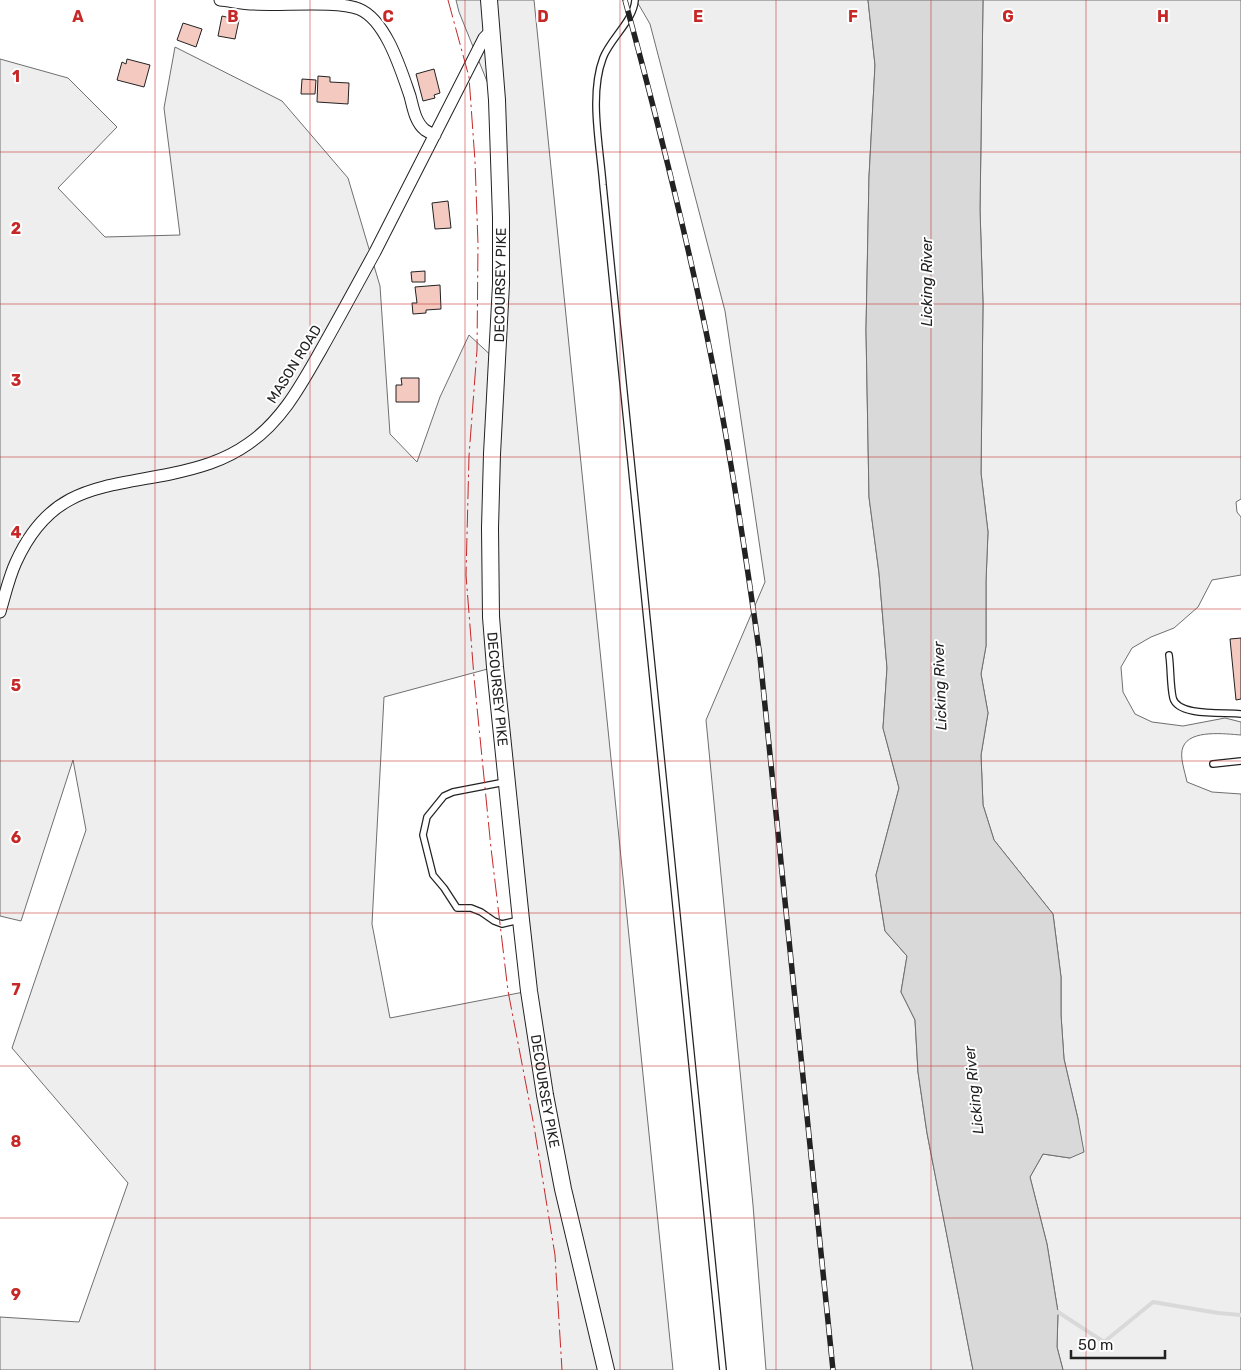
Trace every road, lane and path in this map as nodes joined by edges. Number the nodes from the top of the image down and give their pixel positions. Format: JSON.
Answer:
{"nodes":[{"id":1,"x":220,"y":0,"type":"edge"},
{"id":2,"x":489,"y":0,"type":"edge"},
{"id":3,"x":635,"y":0,"type":"edge"},
{"id":4,"x":492,"y":32,"type":"junction"},
{"id":5,"x":435,"y":135,"type":"junction"},
{"id":6,"x":0,"y":612,"type":"edge"},
{"id":7,"x":1169,"y":655,"type":"dead end"},
{"id":8,"x":1241,"y":714,"type":"edge"},
{"id":9,"x":1241,"y":761,"type":"edge"},
{"id":10,"x":1213,"y":764,"type":"dead end"},
{"id":11,"x":507,"y":782,"type":"junction"},
{"id":12,"x":521,"y":920,"type":"junction"},
{"id":13,"x":606,"y":1370,"type":"edge"},
{"id":14,"x":723,"y":1370,"type":"edge"}],
"edges":[{"from":1,"to":5,"type":"street"},
{"from":2,"to":4,"type":"main road","name":"DECOURSEY PIKE"},
{"from":3,"to":14,"type":"lane"},
{"from":4,"to":5,"type":"street","name":"MASON ROAD"},
{"from":4,"to":11,"type":"main road","name":"DECOURSEY PIKE"},
{"from":5,"to":6,"type":"street","name":"MASON ROAD"},
{"from":7,"to":8,"type":"lane"},
{"from":9,"to":10,"type":"lane"},
{"from":11,"to":12,"type":"main road","name":"DECOURSEY PIKE"},
{"from":11,"to":12,"type":"lane"},
{"from":12,"to":13,"type":"main road","name":"DECOURSEY PIKE"}]}
